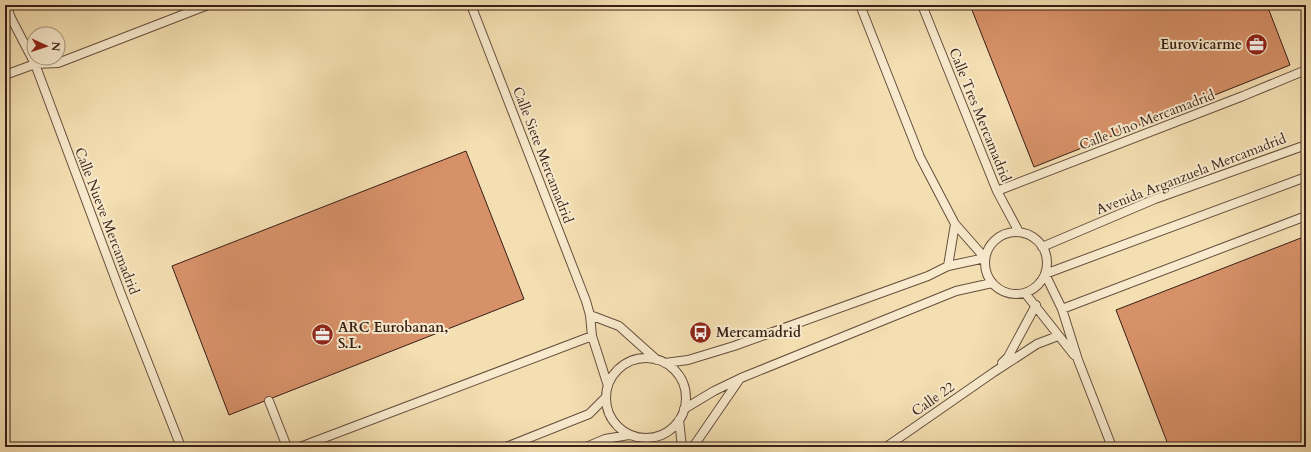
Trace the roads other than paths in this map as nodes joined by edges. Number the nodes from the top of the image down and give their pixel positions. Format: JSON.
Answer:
{"nodes":[{"id":1,"x":6,"y":5,"type":"edge"},
{"id":2,"x":208,"y":5,"type":"edge"},
{"id":3,"x":471,"y":5,"type":"edge"},
{"id":4,"x":860,"y":5,"type":"edge"},
{"id":5,"x":922,"y":5,"type":"edge"},
{"id":6,"x":26,"y":47,"type":"edge"},
{"id":7,"x":66,"y":60,"type":"edge"},
{"id":8,"x":30,"y":66,"type":"edge"},
{"id":9,"x":36,"y":66,"type":"edge"},
{"id":10,"x":1306,"y":70,"type":"edge"},
{"id":11,"x":5,"y":75,"type":"edge"},
{"id":12,"x":1306,"y":145,"type":"edge"},
{"id":13,"x":1306,"y":177,"type":"edge"},
{"id":14,"x":997,"y":192,"type":"junction"},
{"id":15,"x":1306,"y":216,"type":"edge"},
{"id":16,"x":955,"y":224,"type":"junction"},
{"id":17,"x":1019,"y":232,"type":"junction"},
{"id":18,"x":1042,"y":247,"type":"junction"},
{"id":19,"x":985,"y":258,"type":"junction"},
{"id":20,"x":948,"y":266,"type":"junction"},
{"id":21,"x":1045,"y":274,"type":"junction"},
{"id":22,"x":992,"y":283,"type":"junction"},
{"id":23,"x":1025,"y":293,"type":"junction"},
{"id":24,"x":1036,"y":305,"type":"junction"},
{"id":25,"x":1062,"y":309,"type":"junction"},
{"id":26,"x":590,"y":315,"type":"junction"},
{"id":27,"x":592,"y":336,"type":"junction"},
{"id":28,"x":1058,"y":336,"type":"junction"},
{"id":29,"x":1078,"y":360,"type":"junction"},
{"id":30,"x":661,"y":362,"type":"junction"},
{"id":31,"x":994,"y":372,"type":"junction"},
{"id":32,"x":741,"y":378,"type":"junction"},
{"id":33,"x":608,"y":386,"type":"junction"},
{"id":34,"x":606,"y":397,"type":"junction"},
{"id":35,"x":269,"y":401,"type":"dead end"},
{"id":36,"x":684,"y":409,"type":"junction"},
{"id":37,"x":679,"y":420,"type":"junction"},
{"id":38,"x":629,"y":435,"type":"junction"},
{"id":39,"x":648,"y":443,"type":"edge"},
{"id":40,"x":181,"y":447,"type":"edge"},
{"id":41,"x":287,"y":447,"type":"edge"},
{"id":42,"x":300,"y":447,"type":"edge"},
{"id":43,"x":506,"y":447,"type":"edge"},
{"id":44,"x":586,"y":447,"type":"edge"},
{"id":45,"x":682,"y":447,"type":"edge"},
{"id":46,"x":693,"y":447,"type":"edge"},
{"id":47,"x":886,"y":447,"type":"edge"},
{"id":48,"x":1112,"y":447,"type":"edge"}],
"edges":[{"from":1,"to":6,"type":"lane","name":"Calle Nueve Mercamadrid"},
{"from":2,"to":7,"type":"lane"},
{"from":3,"to":26,"type":"lane","name":"Calle Siete Mercamadrid"},
{"from":4,"to":16,"type":"lane"},
{"from":5,"to":14,"type":"lane","name":"Calle Tres Mercamadrid"},
{"from":8,"to":11,"type":"lane"},
{"from":9,"to":40,"type":"lane","name":"Calle Nueve Mercamadrid"},
{"from":10,"to":14,"type":"lane","name":"Calle Uno Mercamadrid"},
{"from":12,"to":18,"type":"lane","name":"Avenida Arganzuela Mercamadrid"},
{"from":13,"to":21,"type":"lane"},
{"from":14,"to":17,"type":"lane","name":"Calle Tres Mercamadrid"},
{"from":15,"to":25,"type":"lane"},
{"from":16,"to":19,"type":"lane"},
{"from":16,"to":20,"type":"lane"},
{"from":17,"to":18,"type":"lane"},
{"from":17,"to":19,"type":"lane"},
{"from":18,"to":21,"type":"lane"},
{"from":19,"to":20,"type":"lane"},
{"from":19,"to":22,"type":"lane"},
{"from":20,"to":30,"type":"lane"},
{"from":21,"to":23,"type":"lane"},
{"from":21,"to":25,"type":"lane"},
{"from":22,"to":23,"type":"lane"},
{"from":22,"to":32,"type":"lane"},
{"from":23,"to":24,"type":"lane"},
{"from":24,"to":28,"type":"lane"},
{"from":24,"to":31,"type":"lane","name":"Calle 22"},
{"from":25,"to":29,"type":"lane"},
{"from":26,"to":27,"type":"lane","name":"Calle Siete Mercamadrid"},
{"from":26,"to":30,"type":"lane"},
{"from":27,"to":33,"type":"lane","name":"Calle Siete Mercamadrid"},
{"from":27,"to":42,"type":"lane"},
{"from":28,"to":29,"type":"lane"},
{"from":28,"to":31,"type":"lane","name":"Calle 22"},
{"from":29,"to":48,"type":"lane"},
{"from":30,"to":33,"type":"lane"},
{"from":30,"to":36,"type":"lane"},
{"from":31,"to":47,"type":"lane","name":"Calle 22"},
{"from":32,"to":36,"type":"lane"},
{"from":32,"to":46,"type":"lane"},
{"from":33,"to":34,"type":"lane"},
{"from":34,"to":38,"type":"lane"},
{"from":34,"to":43,"type":"lane"},
{"from":35,"to":41,"type":"lane"},
{"from":36,"to":37,"type":"lane"},
{"from":37,"to":39,"type":"lane"},
{"from":37,"to":45,"type":"lane"},
{"from":38,"to":39,"type":"lane"},
{"from":38,"to":44,"type":"lane"}]}
